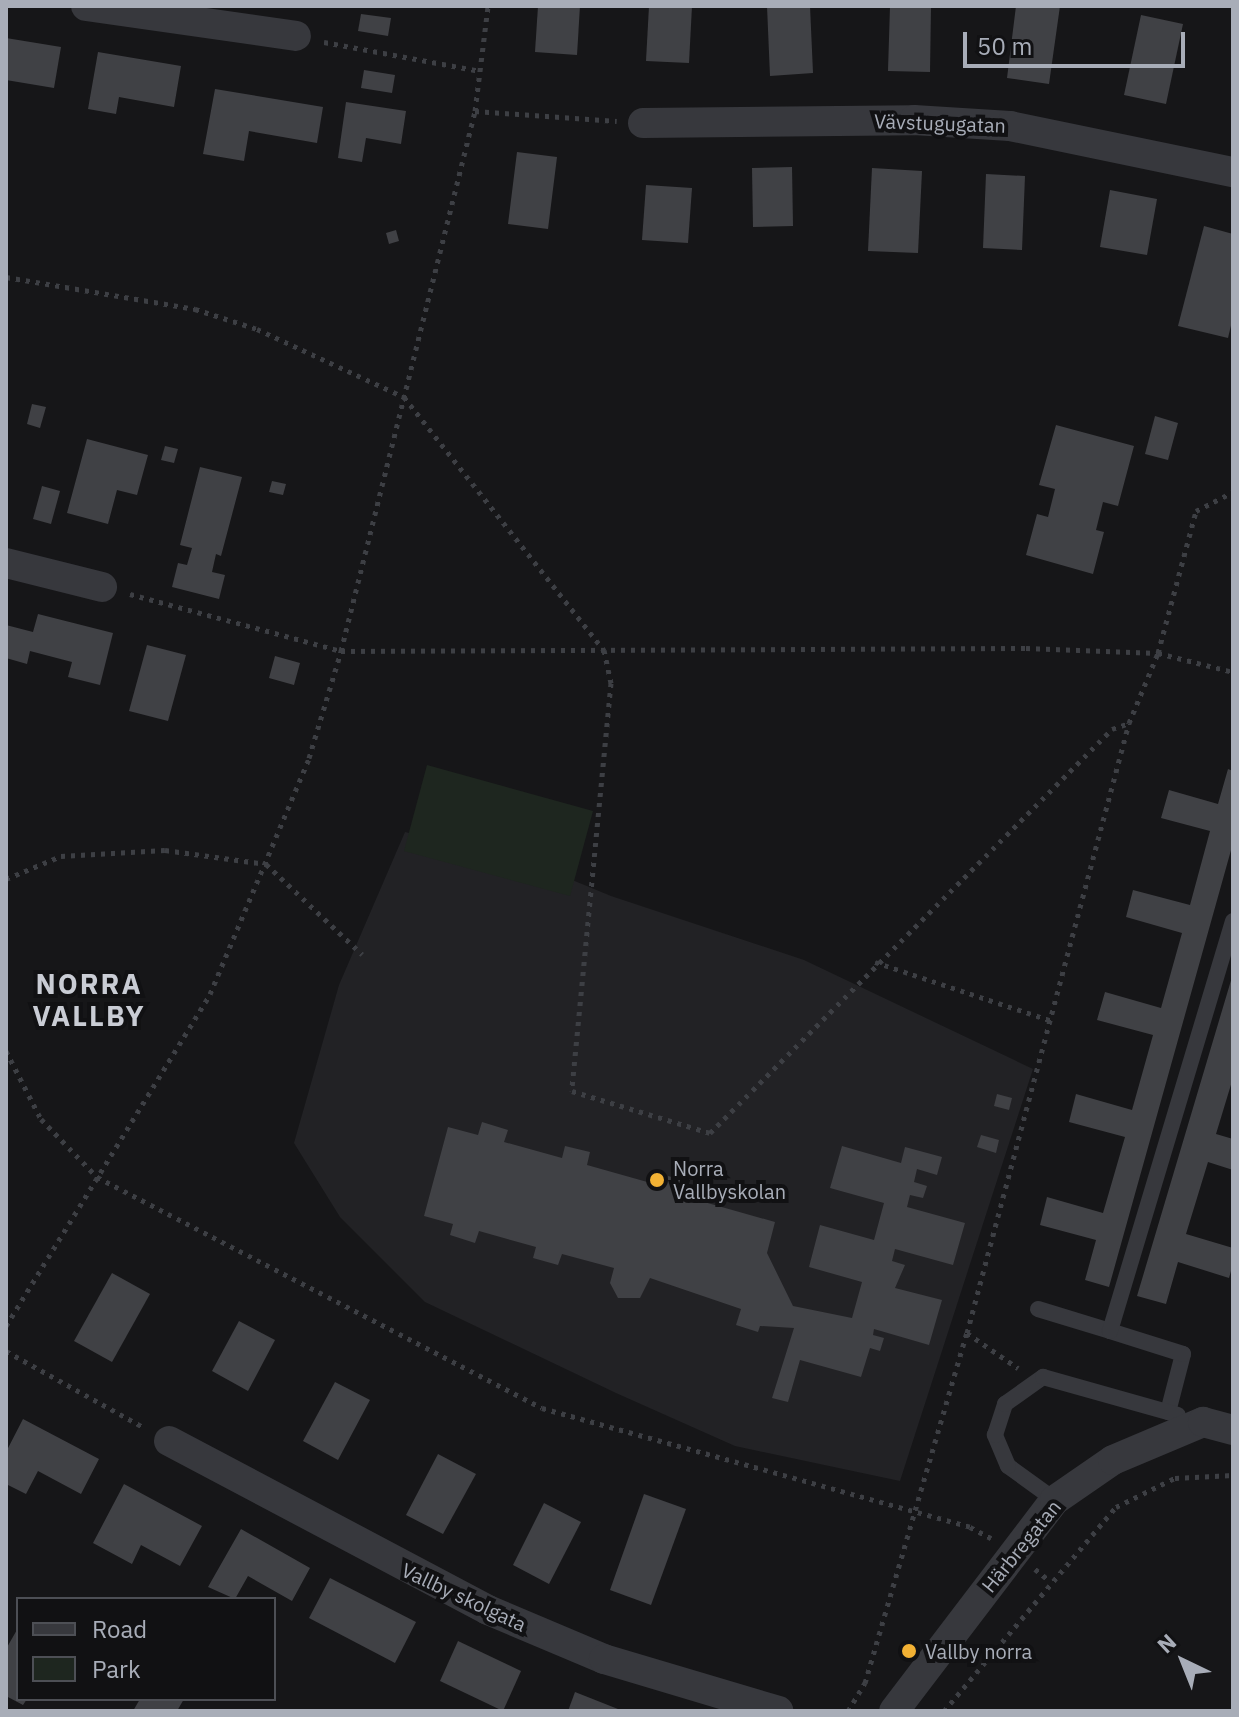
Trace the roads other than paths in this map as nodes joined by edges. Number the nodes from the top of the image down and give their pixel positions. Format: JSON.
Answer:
{"nodes":[{"id":1,"x":86,"y":6,"type":"edge"},
{"id":2,"x":296,"y":36,"type":"road end"},
{"id":3,"x":643,"y":123,"type":"road end"},
{"id":4,"x":1233,"y":172,"type":"edge"},
{"id":5,"x":6,"y":563,"type":"edge"},
{"id":6,"x":102,"y":587,"type":"road end"},
{"id":7,"x":1233,"y":921,"type":"edge"},
{"id":8,"x":1038,"y":1309,"type":"dead end"},
{"id":9,"x":1110,"y":1331,"type":"junction"},
{"id":10,"x":1168,"y":1412,"type":"junction"},
{"id":11,"x":1203,"y":1422,"type":"junction"},
{"id":12,"x":1233,"y":1430,"type":"edge"},
{"id":13,"x":169,"y":1441,"type":"road end"},
{"id":14,"x":1055,"y":1500,"type":"junction"},
{"id":15,"x":778,"y":1711,"type":"edge"},
{"id":16,"x":894,"y":1711,"type":"edge"}],
"edges":[{"from":1,"to":2,"type":"street"},
{"from":3,"to":4,"type":"street","name":"Vävstugugatan"},
{"from":5,"to":6,"type":"street"},
{"from":7,"to":9,"type":"lane"},
{"from":8,"to":9,"type":"lane"},
{"from":9,"to":10,"type":"lane"},
{"from":10,"to":11,"type":"lane"},
{"from":10,"to":14,"type":"lane"},
{"from":11,"to":12,"type":"street"},
{"from":11,"to":14,"type":"street","name":"Härbregatan"},
{"from":13,"to":15,"type":"street","name":"Vallby skolgata"},
{"from":14,"to":16,"type":"street","name":"Härbregatan"}]}
